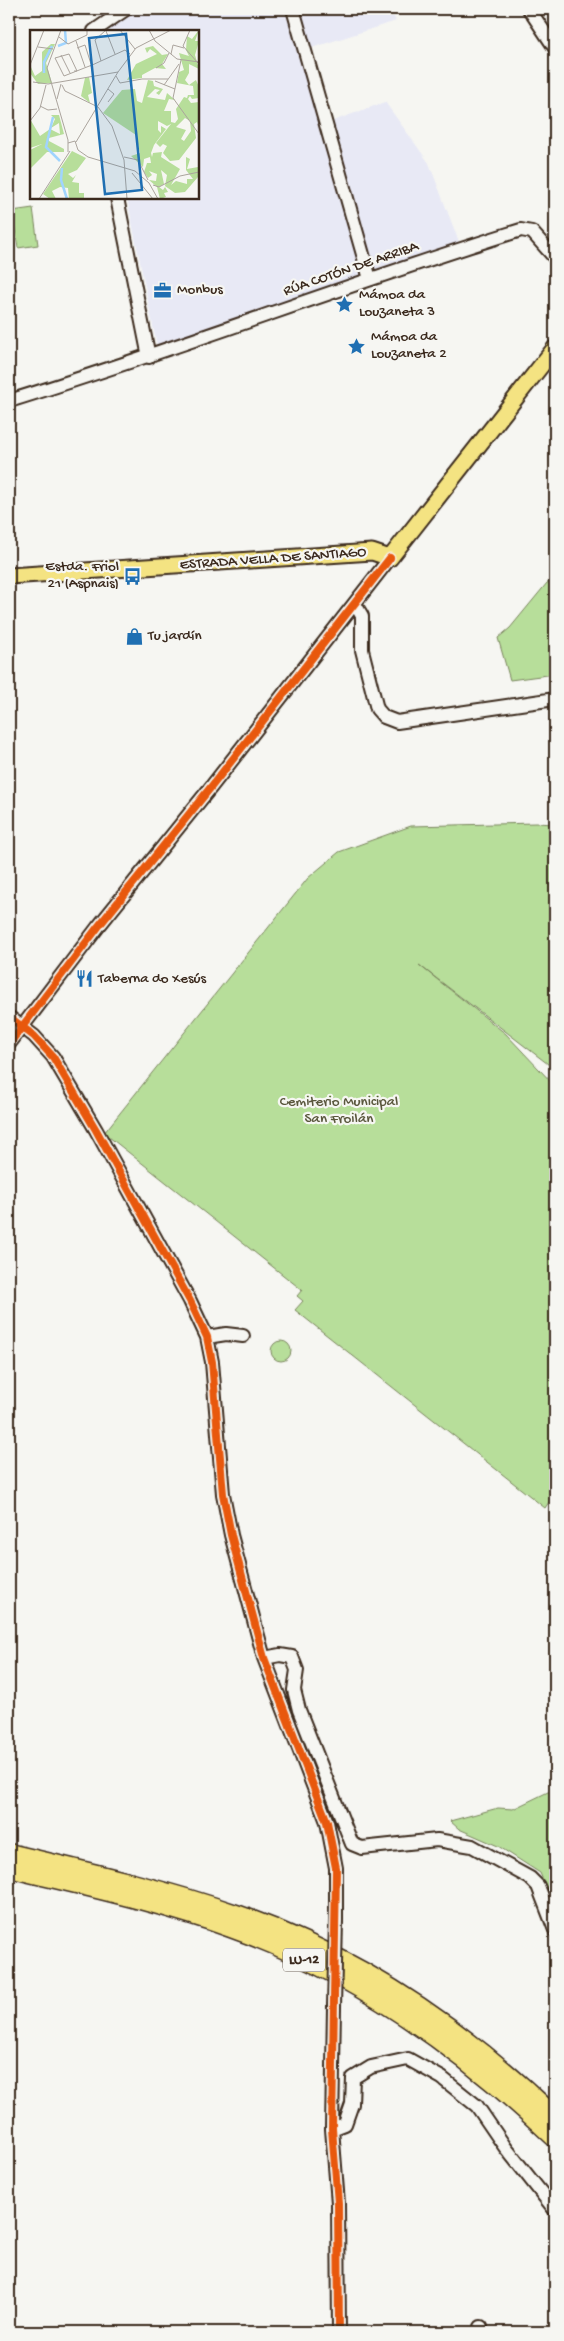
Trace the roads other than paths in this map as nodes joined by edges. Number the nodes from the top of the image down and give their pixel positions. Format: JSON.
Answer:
{"nodes":[{"id":1,"x":126,"y":9,"type":"edge"},
{"id":2,"x":293,"y":9,"type":"edge"},
{"id":3,"x":529,"y":9,"type":"edge"},
{"id":4,"x":95,"y":30,"type":"edge"},
{"id":5,"x":555,"y":48,"type":"edge"},
{"id":6,"x":117,"y":199,"type":"edge"},
{"id":7,"x":555,"y":258,"type":"edge"},
{"id":8,"x":370,"y":279,"type":"junction"},
{"id":9,"x":555,"y":348,"type":"edge"},
{"id":10,"x":149,"y":357,"type":"junction"},
{"id":11,"x":9,"y":401,"type":"edge"},
{"id":12,"x":390,"y":558,"type":"junction"},
{"id":13,"x":9,"y":576,"type":"edge"},
{"id":14,"x":355,"y":604,"type":"junction"},
{"id":15,"x":555,"y":699,"type":"edge"},
{"id":16,"x":9,"y":1017,"type":"edge"},
{"id":17,"x":22,"y":1027,"type":"junction"},
{"id":18,"x":9,"y":1044,"type":"edge"},
{"id":19,"x":243,"y":1336,"type":"dead end"},
{"id":20,"x":207,"y":1337,"type":"junction"},
{"id":21,"x":264,"y":1658,"type":"junction"},
{"id":22,"x":9,"y":1853,"type":"edge"},
{"id":23,"x":9,"y":1868,"type":"edge"},
{"id":24,"x":555,"y":1930,"type":"edge"},
{"id":25,"x":555,"y":2117,"type":"edge"},
{"id":26,"x":332,"y":2129,"type":"junction"},
{"id":27,"x":555,"y":2138,"type":"edge"},
{"id":28,"x":555,"y":2210,"type":"edge"},
{"id":29,"x":339,"y":2332,"type":"edge"}],
"edges":[{"from":1,"to":4,"type":"street"},
{"from":2,"to":8,"type":"street"},
{"from":3,"to":5,"type":"street"},
{"from":6,"to":10,"type":"street"},
{"from":7,"to":8,"type":"street","name":"RÚA COTÓN DE ARRIBA"},
{"from":8,"to":10,"type":"street","name":"RÚA COTÓN DE ARRIBA"},
{"from":9,"to":12,"type":"main road"},
{"from":10,"to":11,"type":"street","name":"RÚA COTÓN DE ARRIBA"},
{"from":12,"to":13,"type":"main road","name":"ESTRADA VELLA DE SANTIAGO"},
{"from":12,"to":14,"type":"street"},
{"from":14,"to":15,"type":"street"},
{"from":14,"to":17,"type":"street"},
{"from":16,"to":17,"type":"street"},
{"from":17,"to":18,"type":"street"},
{"from":17,"to":20,"type":"street"},
{"from":19,"to":20,"type":"street"},
{"from":20,"to":21,"type":"street"},
{"from":21,"to":24,"type":"street"},
{"from":21,"to":26,"type":"street","bridge":true},
{"from":22,"to":25,"type":"highway","number":"LU-12"},
{"from":23,"to":27,"type":"highway","number":"LU-12"},
{"from":26,"to":28,"type":"street"},
{"from":26,"to":29,"type":"street"}]}
